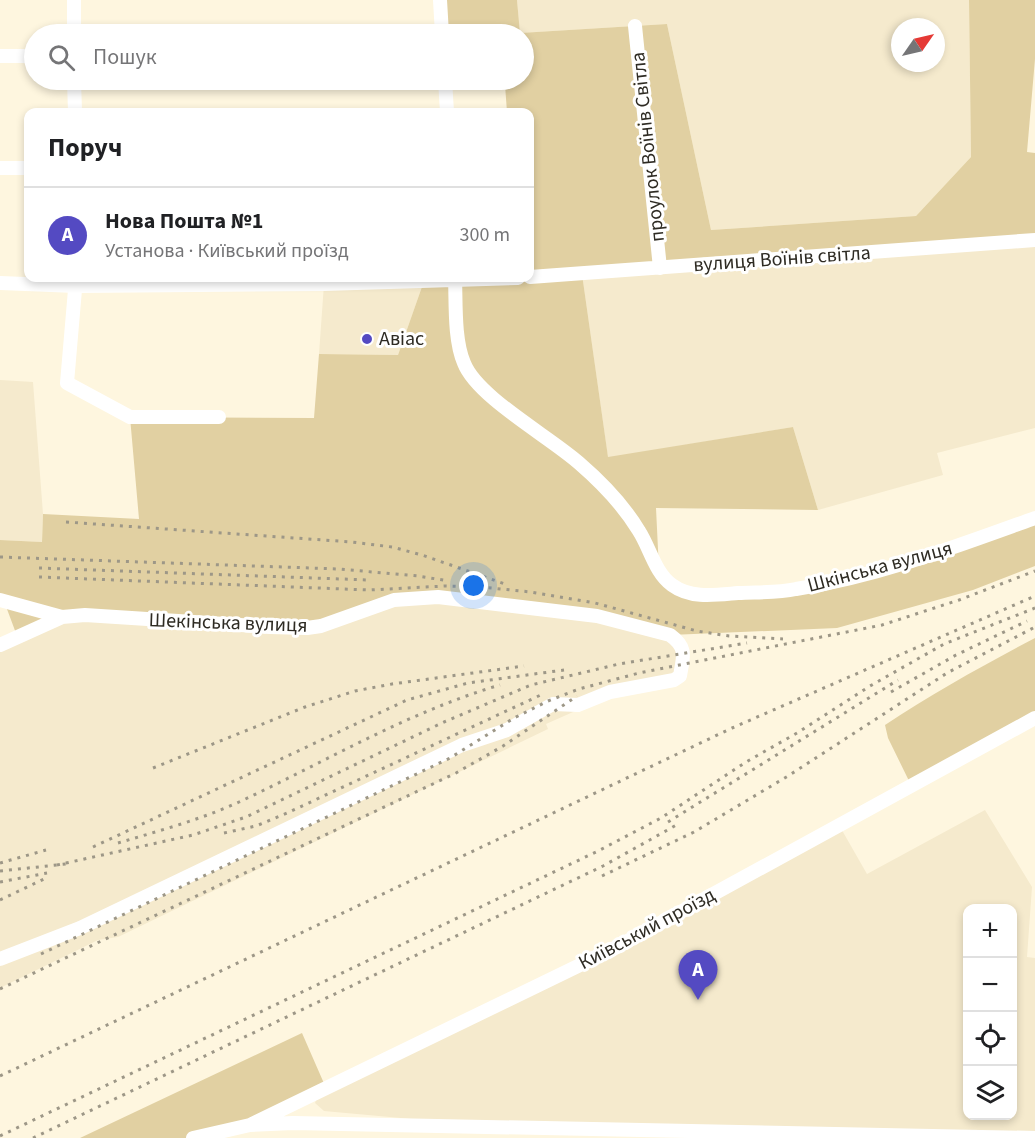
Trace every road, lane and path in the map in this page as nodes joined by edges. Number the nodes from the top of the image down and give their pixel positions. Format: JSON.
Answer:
{"nodes":[{"id":1,"x":74,"y":0,"type":"edge"},
{"id":2,"x":440,"y":0,"type":"edge"},
{"id":3,"x":74,"y":24,"type":"edge"},
{"id":4,"x":441,"y":24,"type":"edge"},
{"id":5,"x":635,"y":26,"type":"dead end"},
{"id":6,"x":0,"y":56,"type":"edge"},
{"id":7,"x":24,"y":56,"type":"edge"},
{"id":8,"x":74,"y":90,"type":"edge"},
{"id":9,"x":446,"y":90,"type":"edge"},
{"id":10,"x":75,"y":108,"type":"edge"},
{"id":11,"x":447,"y":108,"type":"edge"},
{"id":12,"x":0,"y":168,"type":"edge"},
{"id":13,"x":24,"y":168,"type":"edge"},
{"id":14,"x":1035,"y":240,"type":"edge"},
{"id":15,"x":660,"y":268,"type":"junction"},
{"id":16,"x":534,"y":277,"type":"edge"},
{"id":17,"x":76,"y":282,"type":"edge"},
{"id":18,"x":455,"y":282,"type":"edge"},
{"id":19,"x":0,"y":283,"type":"edge"},
{"id":20,"x":219,"y":417,"type":"dead end"},
{"id":21,"x":1035,"y":518,"type":"edge"},
{"id":22,"x":0,"y":600,"type":"edge"},
{"id":23,"x":62,"y":617,"type":"junction"},
{"id":24,"x":0,"y":645,"type":"edge"},
{"id":25,"x":1035,"y":718,"type":"edge"},
{"id":26,"x":0,"y":959,"type":"edge"},
{"id":27,"x":250,"y":1125,"type":"junction"},
{"id":28,"x":499,"y":1132,"type":"edge"},
{"id":29,"x":634,"y":1134,"type":"edge"},
{"id":30,"x":906,"y":1136,"type":"edge"},
{"id":31,"x":193,"y":1138,"type":"edge"},
{"id":32,"x":1035,"y":1138,"type":"edge"}],
"edges":[{"from":1,"to":3,"type":"street"},
{"from":2,"to":4,"type":"street"},
{"from":5,"to":15,"type":"street","name":"проулок Воїнів Світла"},
{"from":6,"to":7,"type":"street"},
{"from":8,"to":10,"type":"street"},
{"from":9,"to":11,"type":"street"},
{"from":12,"to":13,"type":"street"},
{"from":14,"to":15,"type":"street","name":"вулиця Воїнів світла"},
{"from":15,"to":16,"type":"street","name":"вулиця Воїнів світла"},
{"from":17,"to":19,"type":"street"},
{"from":17,"to":20,"type":"street"},
{"from":18,"to":21,"type":"street","name":"Шкінська вулиця"},
{"from":22,"to":23,"type":"street"},
{"from":23,"to":24,"type":"street","name":"Шекінська вулиця"},
{"from":23,"to":26,"type":"street","name":"Шекінська вулиця"},
{"from":25,"to":27,"type":"street","name":"Київський проїзд"},
{"from":27,"to":28,"type":"street"},
{"from":27,"to":31,"type":"street"},
{"from":28,"to":29,"type":"street"},
{"from":29,"to":30,"type":"street"},
{"from":30,"to":32,"type":"street"}]}
